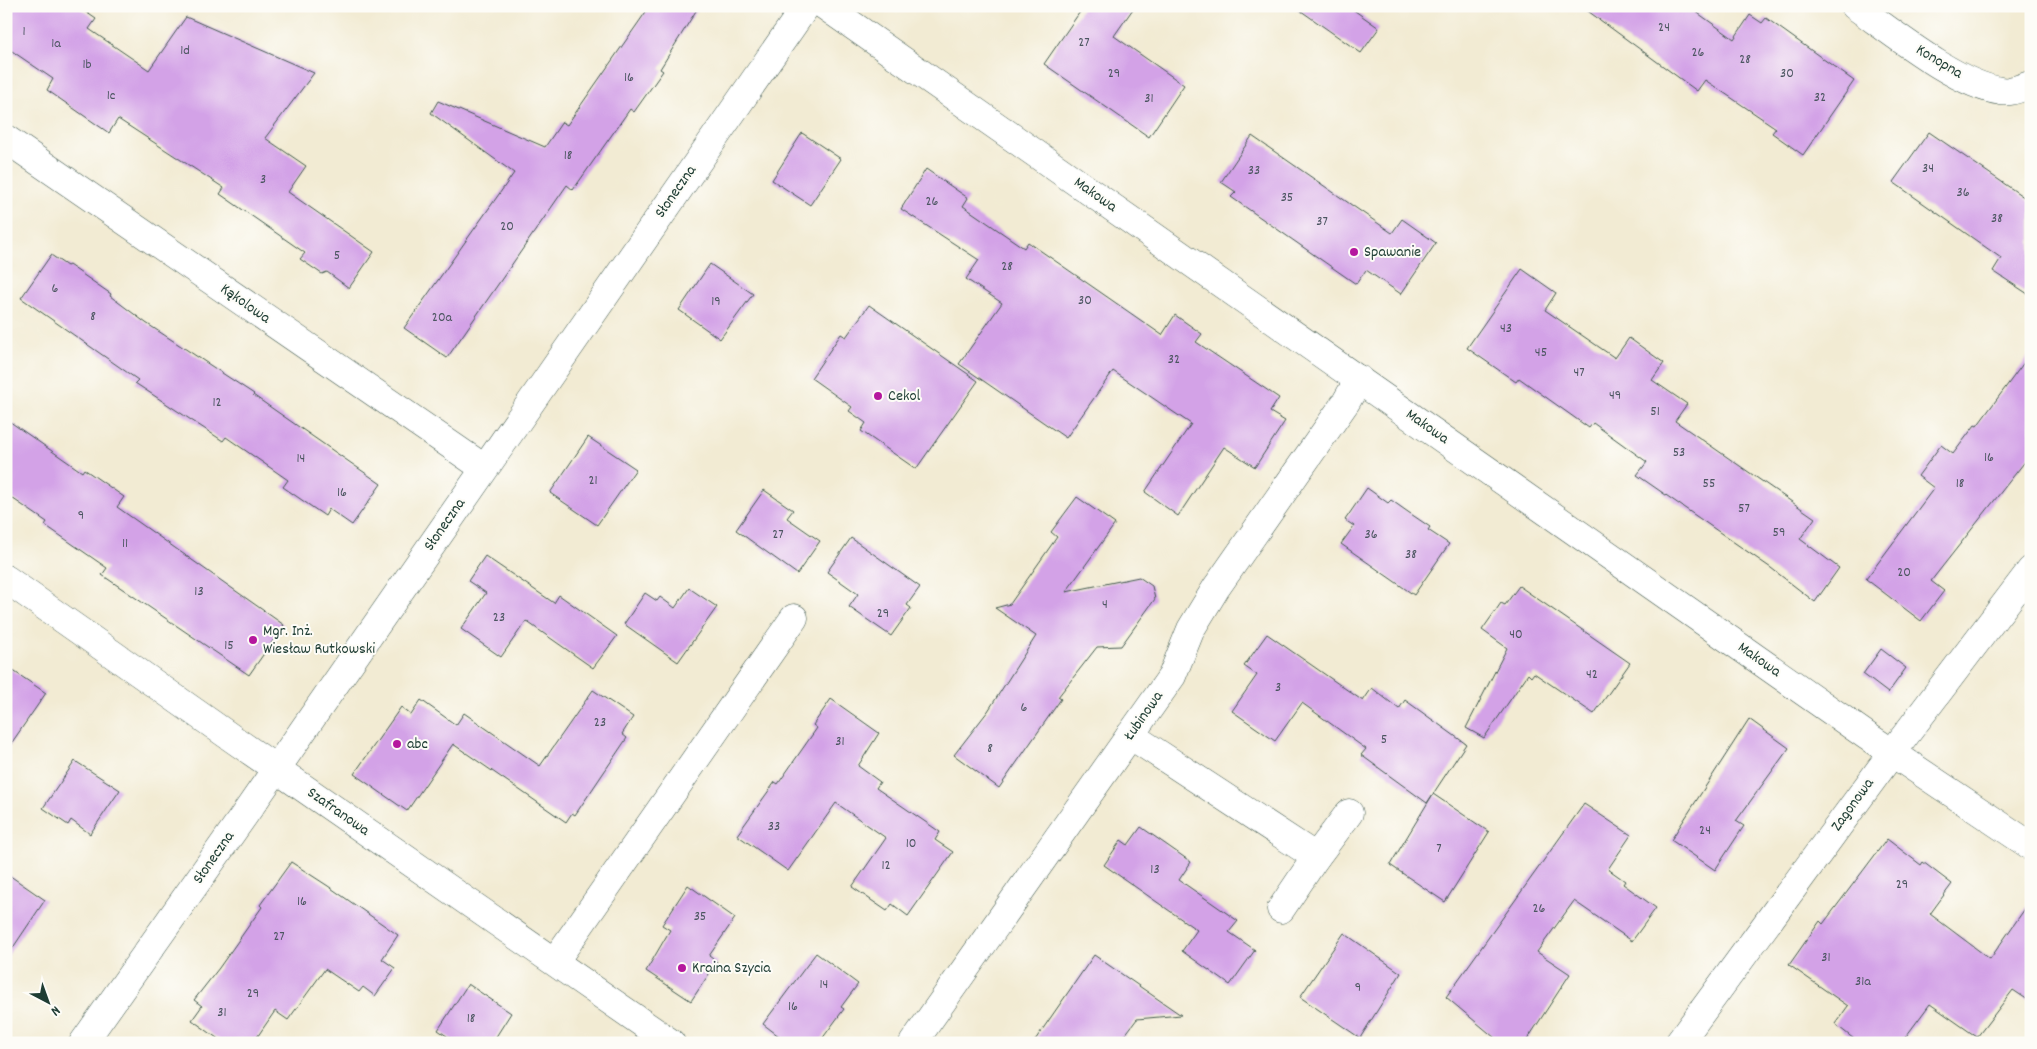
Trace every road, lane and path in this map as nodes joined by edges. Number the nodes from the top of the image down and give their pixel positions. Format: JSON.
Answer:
{"nodes":[{"id":1,"x":806,"y":6,"type":"edge"},
{"id":2,"x":825,"y":6,"type":"edge"},
{"id":3,"x":1855,"y":6,"type":"edge"},
{"id":4,"x":2031,"y":85,"type":"edge"},
{"id":5,"x":6,"y":139,"type":"edge"},
{"id":6,"x":1359,"y":379,"type":"junction"},
{"id":7,"x":484,"y":468,"type":"junction"},
{"id":8,"x":2031,"y":570,"type":"edge"},
{"id":9,"x":6,"y":579,"type":"edge"},
{"id":10,"x":794,"y":618,"type":"dead end"},
{"id":11,"x":1130,"y":735,"type":"junction"},
{"id":12,"x":1892,"y":753,"type":"junction"},
{"id":13,"x":276,"y":769,"type":"junction"},
{"id":14,"x":1349,"y":814,"type":"dead end"},
{"id":15,"x":2031,"y":846,"type":"edge"},
{"id":16,"x":1316,"y":857,"type":"junction"},
{"id":17,"x":1281,"y":909,"type":"dead end"},
{"id":18,"x":555,"y":961,"type":"junction"},
{"id":19,"x":83,"y":1043,"type":"edge"},
{"id":20,"x":671,"y":1043,"type":"edge"},
{"id":21,"x":913,"y":1043,"type":"edge"},
{"id":22,"x":1679,"y":1043,"type":"edge"}],
"edges":[{"from":1,"to":7,"type":"street","name":"Słoneczna"},
{"from":2,"to":6,"type":"street","name":"Makowa"},
{"from":3,"to":4,"type":"street","name":"Konopna"},
{"from":5,"to":7,"type":"street","name":"Kąkolowa"},
{"from":6,"to":11,"type":"street","name":"Łubinowa"},
{"from":6,"to":12,"type":"street","name":"Makowa"},
{"from":7,"to":13,"type":"street","name":"Słoneczna"},
{"from":8,"to":12,"type":"street","name":"Zagonowa"},
{"from":9,"to":13,"type":"street","name":"Szafranowa"},
{"from":10,"to":18,"type":"street"},
{"from":11,"to":16,"type":"street"},
{"from":11,"to":21,"type":"street","name":"Łubinowa"},
{"from":12,"to":15,"type":"street","name":"Makowa"},
{"from":12,"to":22,"type":"street","name":"Zagonowa"},
{"from":13,"to":18,"type":"street","name":"Szafranowa"},
{"from":13,"to":19,"type":"street","name":"Słoneczna"},
{"from":14,"to":16,"type":"street"},
{"from":16,"to":17,"type":"street"},
{"from":18,"to":20,"type":"street","name":"Szafranowa"}]}
